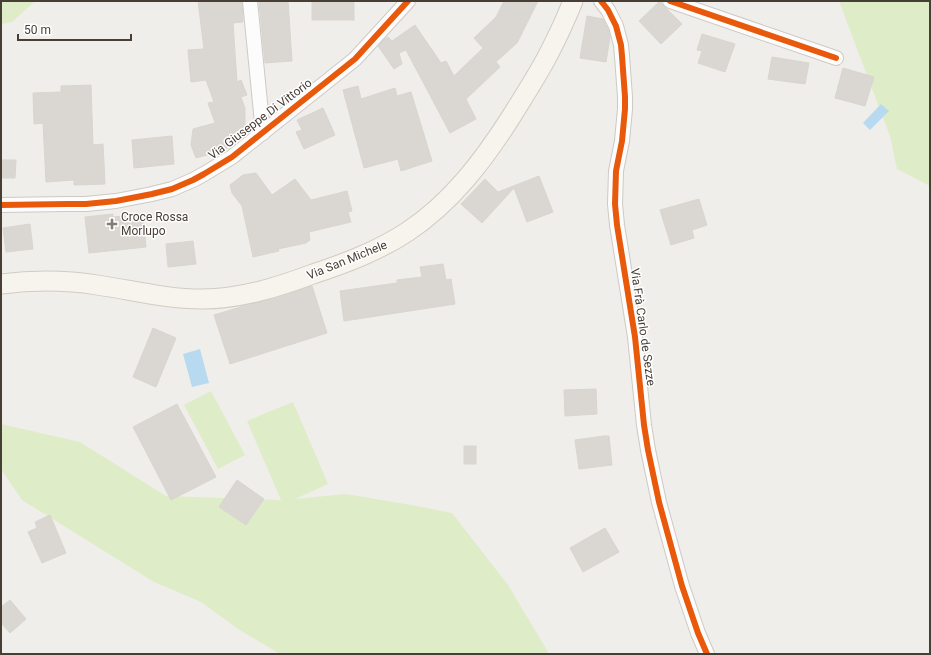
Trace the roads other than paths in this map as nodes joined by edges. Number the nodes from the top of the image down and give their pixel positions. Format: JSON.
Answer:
{"nodes":[{"id":1,"x":250,"y":1,"type":"edge"},
{"id":2,"x":408,"y":1,"type":"edge"},
{"id":3,"x":573,"y":1,"type":"edge"},
{"id":4,"x":601,"y":1,"type":"edge"},
{"id":5,"x":670,"y":1,"type":"edge"},
{"id":6,"x":836,"y":58,"type":"dead end"},
{"id":7,"x":263,"y":133,"type":"junction"},
{"id":8,"x":1,"y":205,"type":"edge"},
{"id":9,"x":1,"y":284,"type":"edge"},
{"id":10,"x":707,"y":654,"type":"edge"}],
"edges":[{"from":1,"to":7,"type":"street"},
{"from":2,"to":7,"type":"street","name":"Via Giuseppe Di Vittorio"},
{"from":3,"to":9,"type":"main road","name":"Via San Michele"},
{"from":4,"to":10,"type":"street","name":"Via Frà Carlo de Sezze"},
{"from":5,"to":6,"type":"street"},
{"from":7,"to":8,"type":"street","name":"Via Giuseppe Di Vittorio"}]}
